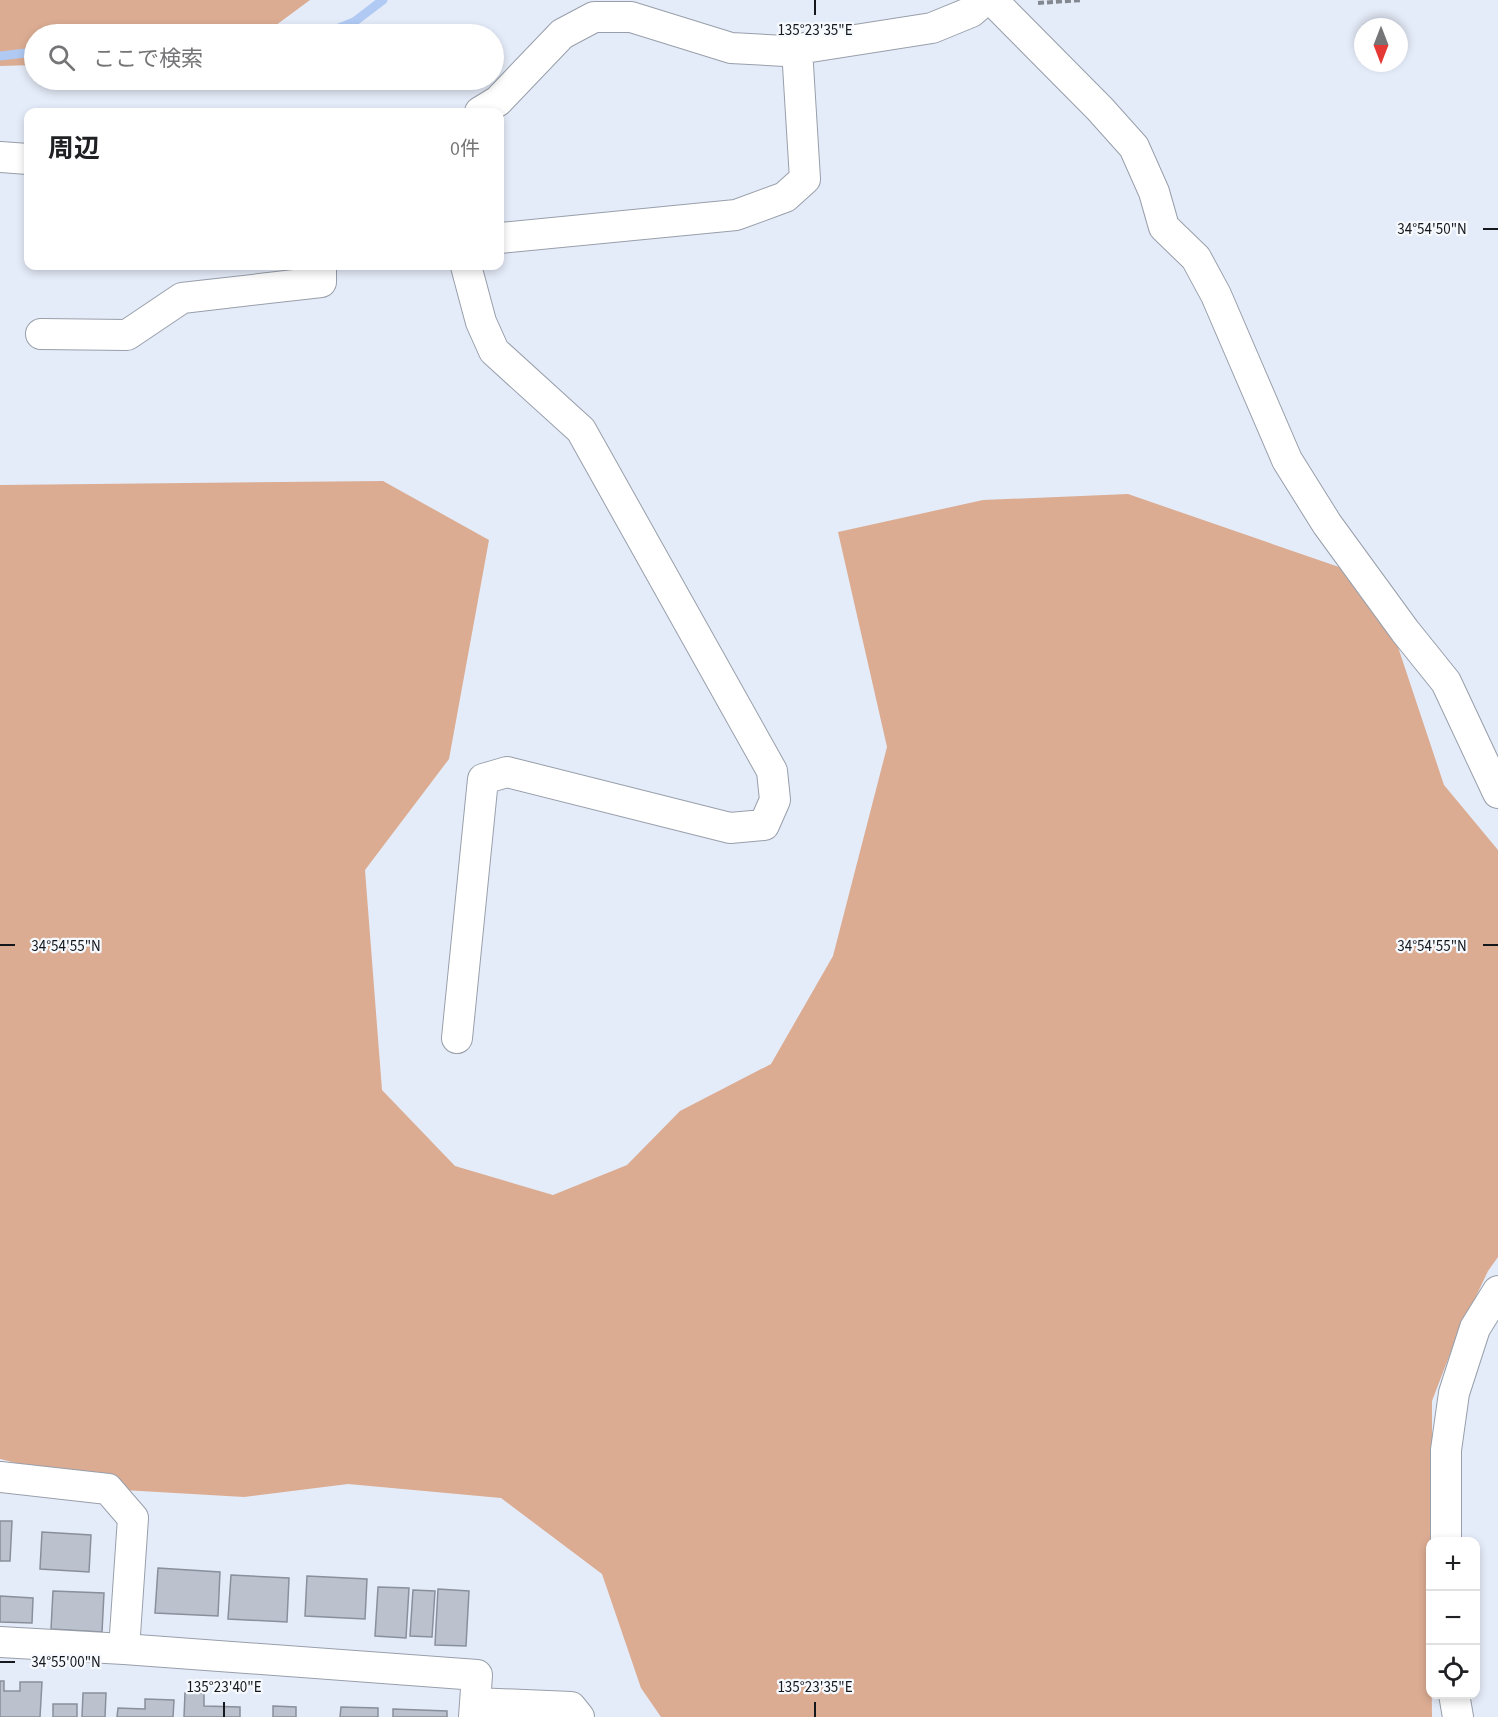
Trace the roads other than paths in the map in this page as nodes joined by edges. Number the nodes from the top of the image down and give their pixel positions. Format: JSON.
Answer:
{"nodes":[{"id":1,"x":985,"y":0,"type":"edge"},
{"id":2,"x":992,"y":0,"type":"edge"},
{"id":3,"x":797,"y":49,"type":"junction"},
{"id":4,"x":487,"y":108,"type":"edge"},
{"id":5,"x":0,"y":157,"type":"edge"},
{"id":6,"x":24,"y":159,"type":"edge"},
{"id":7,"x":504,"y":238,"type":"edge"},
{"id":8,"x":321,"y":270,"type":"edge"},
{"id":9,"x":467,"y":270,"type":"edge"},
{"id":10,"x":41,"y":334,"type":"dead end"},
{"id":11,"x":1498,"y":793,"type":"edge"},
{"id":12,"x":458,"y":1038,"type":"dead end"},
{"id":13,"x":1498,"y":1291,"type":"edge"},
{"id":14,"x":0,"y":1477,"type":"edge"},
{"id":15,"x":1446,"y":1537,"type":"edge"},
{"id":16,"x":0,"y":1642,"type":"edge"},
{"id":17,"x":124,"y":1649,"type":"junction"},
{"id":18,"x":1455,"y":1699,"type":"edge"},
{"id":19,"x":475,"y":1710,"type":"edge"},
{"id":20,"x":579,"y":1717,"type":"edge"},
{"id":21,"x":1458,"y":1717,"type":"edge"}],
"edges":[{"from":1,"to":3,"type":"street"},
{"from":2,"to":11,"type":"street"},
{"from":3,"to":4,"type":"street"},
{"from":3,"to":7,"type":"street"},
{"from":5,"to":6,"type":"street"},
{"from":8,"to":10,"type":"street"},
{"from":9,"to":12,"type":"street"},
{"from":13,"to":15,"type":"street"},
{"from":14,"to":17,"type":"street"},
{"from":16,"to":17,"type":"street"},
{"from":17,"to":19,"type":"street"},
{"from":18,"to":21,"type":"street"},
{"from":19,"to":20,"type":"street"}]}
